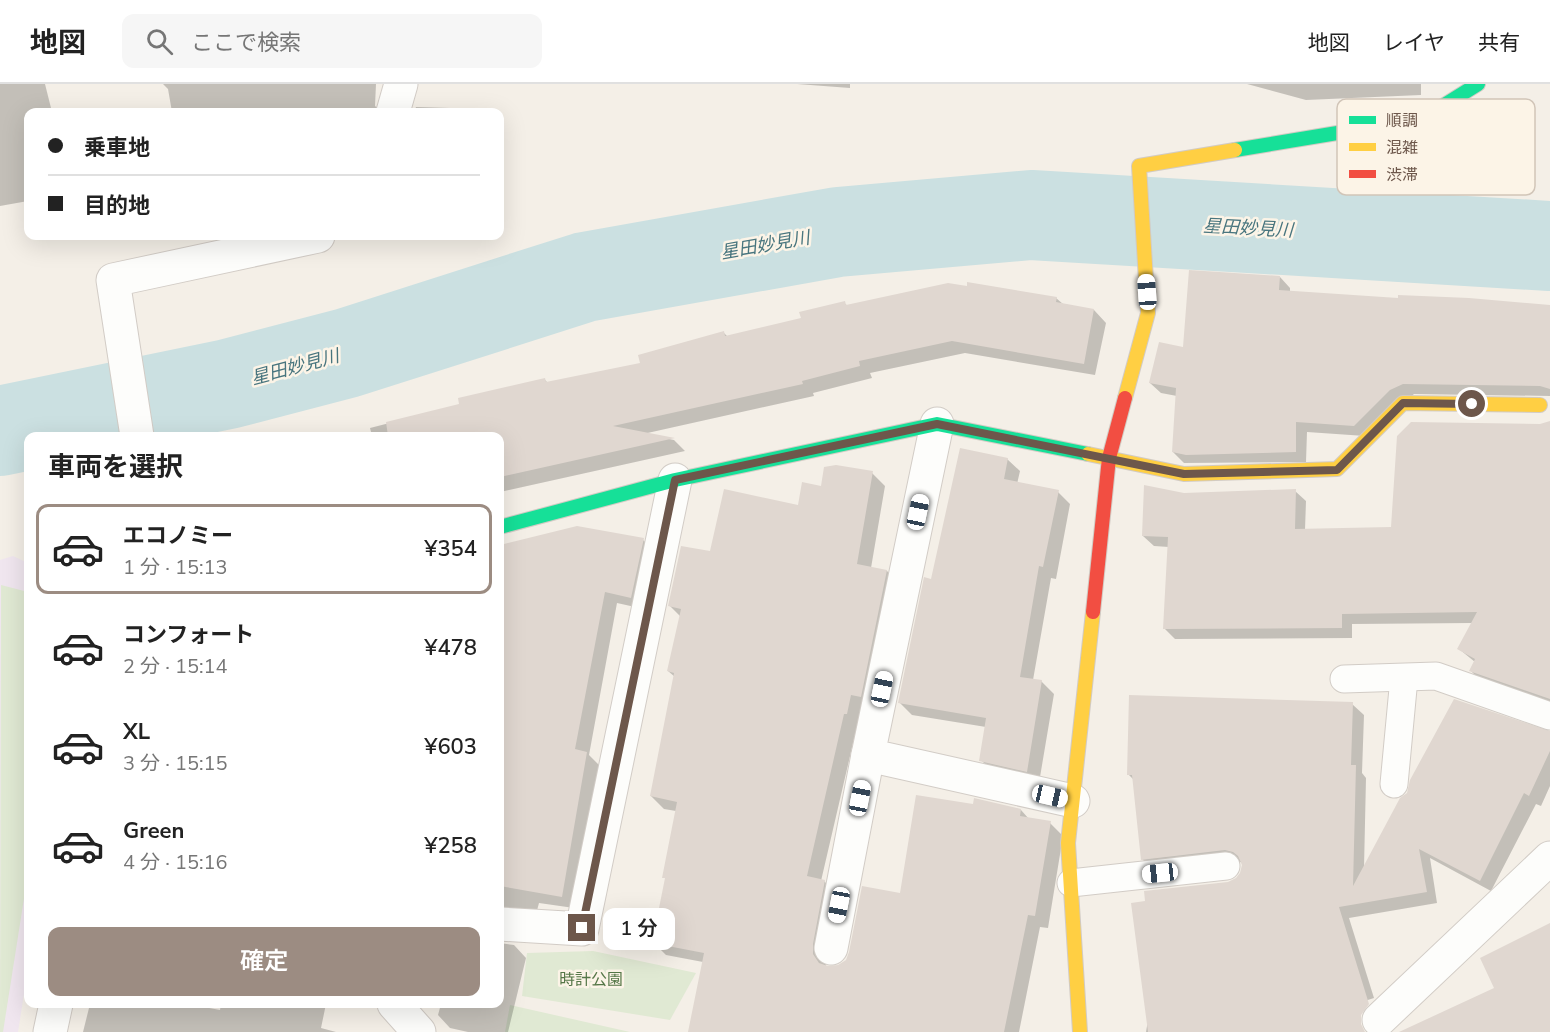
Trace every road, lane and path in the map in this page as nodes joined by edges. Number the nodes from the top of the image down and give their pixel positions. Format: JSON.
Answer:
{"nodes":[{"id":1,"x":401,"y":84,"type":"edge"},
{"id":2,"x":1478,"y":84,"type":"edge"},
{"id":3,"x":1454,"y":99,"type":"edge"},
{"id":4,"x":394,"y":108,"type":"edge"},
{"id":5,"x":1337,"y":133,"type":"edge"},
{"id":6,"x":299,"y":240,"type":"edge"},
{"id":7,"x":1540,"y":405,"type":"dead end"},
{"id":8,"x":937,"y":424,"type":"junction"},
{"id":9,"x":136,"y":432,"type":"edge"},
{"id":10,"x":1109,"y":458,"type":"junction"},
{"id":11,"x":675,"y":480,"type":"junction"},
{"id":12,"x":504,"y":526,"type":"edge"},
{"id":13,"x":1404,"y":678,"type":"junction"},
{"id":14,"x":1344,"y":679,"type":"dead end"},
{"id":15,"x":1550,"y":716,"type":"edge"},
{"id":16,"x":868,"y":755,"type":"junction"},
{"id":17,"x":1394,"y":784,"type":"dead end"},
{"id":18,"x":1073,"y":801,"type":"junction"},
{"id":19,"x":1550,"y":858,"type":"edge"},
{"id":20,"x":1226,"y":867,"type":"dead end"},
{"id":21,"x":1071,"y":883,"type":"junction"},
{"id":22,"x":504,"y":924,"type":"edge"},
{"id":23,"x":831,"y":948,"type":"dead end"},
{"id":24,"x":55,"y":1008,"type":"edge"},
{"id":25,"x":397,"y":1008,"type":"edge"},
{"id":26,"x":1374,"y":1026,"type":"edge"},
{"id":27,"x":50,"y":1032,"type":"edge"},
{"id":28,"x":418,"y":1032,"type":"edge"},
{"id":29,"x":1080,"y":1032,"type":"edge"}],
"edges":[{"from":1,"to":4,"type":"street"},
{"from":2,"to":3,"type":"street"},
{"from":5,"to":10,"type":"street"},
{"from":6,"to":9,"type":"street"},
{"from":7,"to":10,"type":"street"},
{"from":8,"to":10,"type":"street"},
{"from":8,"to":11,"type":"street"},
{"from":8,"to":16,"type":"street"},
{"from":10,"to":18,"type":"street"},
{"from":11,"to":12,"type":"street"},
{"from":11,"to":22,"type":"street"},
{"from":13,"to":14,"type":"lane"},
{"from":13,"to":15,"type":"lane"},
{"from":13,"to":17,"type":"lane"},
{"from":16,"to":18,"type":"street"},
{"from":16,"to":23,"type":"street"},
{"from":18,"to":21,"type":"street"},
{"from":19,"to":26,"type":"street"},
{"from":20,"to":21,"type":"lane"},
{"from":21,"to":29,"type":"street"},
{"from":24,"to":27,"type":"street"},
{"from":25,"to":28,"type":"street"}]}
